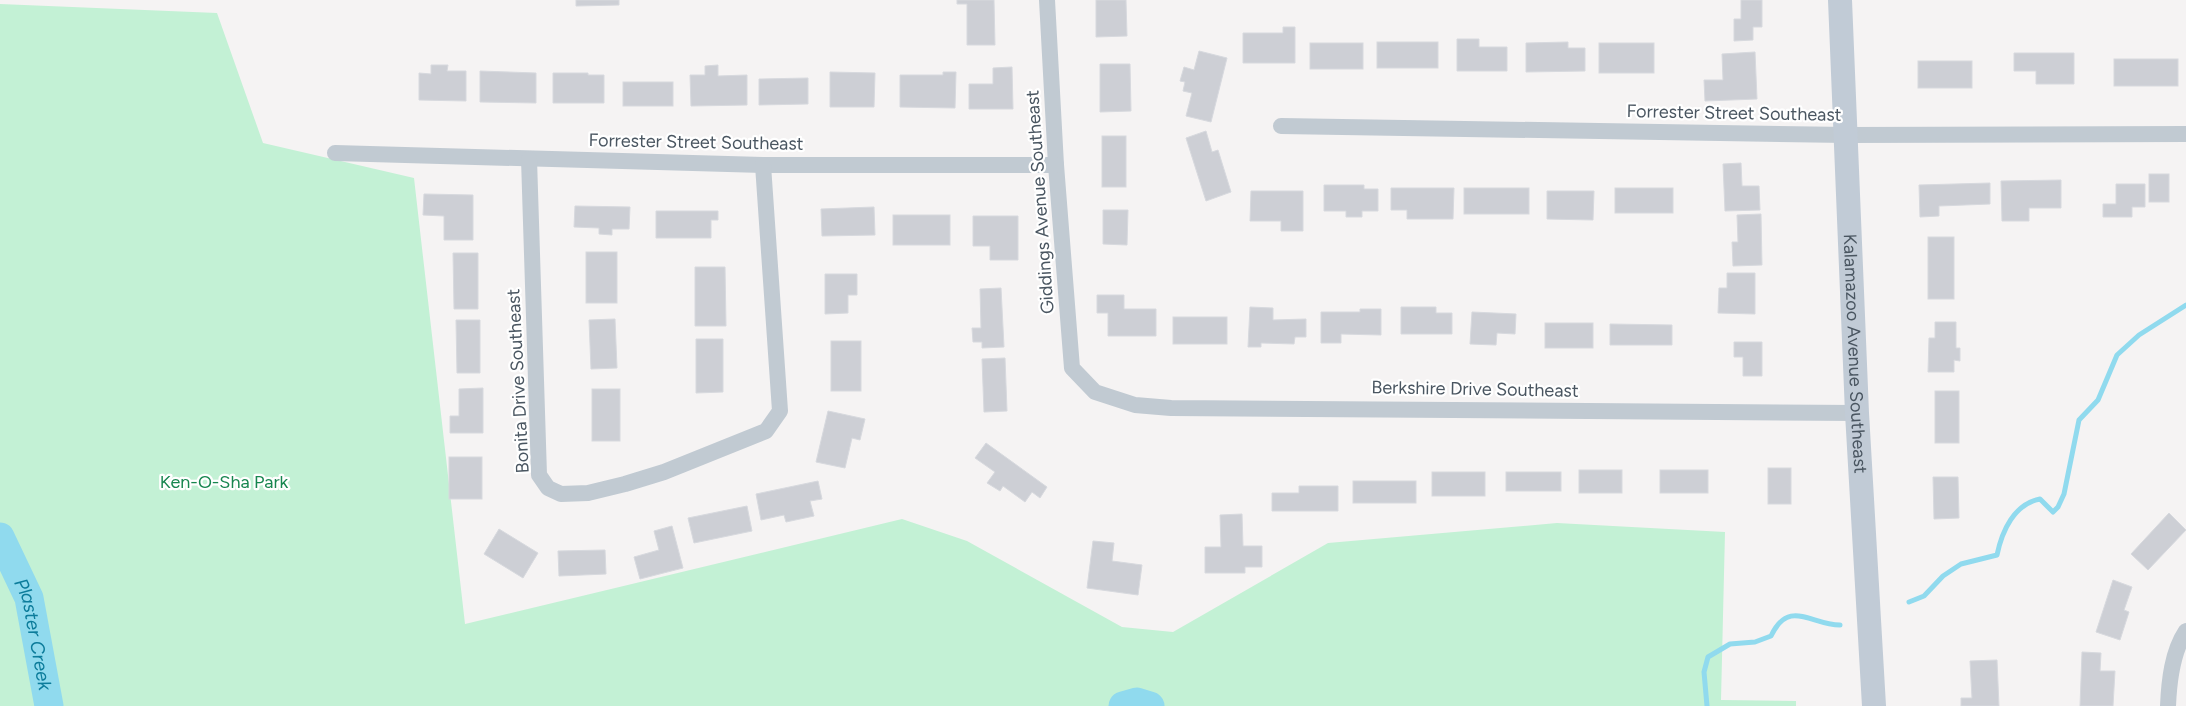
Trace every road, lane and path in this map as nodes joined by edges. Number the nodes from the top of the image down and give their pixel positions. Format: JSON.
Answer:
{"nodes":[{"id":1,"x":1047,"y":0,"type":"edge"},
{"id":2,"x":1840,"y":0,"type":"edge"},
{"id":3,"x":1281,"y":126,"type":"dead end"},
{"id":4,"x":2186,"y":134,"type":"edge"},
{"id":5,"x":1847,"y":135,"type":"junction"},
{"id":6,"x":335,"y":153,"type":"dead end"},
{"id":7,"x":529,"y":158,"type":"junction"},
{"id":8,"x":763,"y":165,"type":"junction"},
{"id":9,"x":1056,"y":165,"type":"junction"},
{"id":10,"x":1095,"y":392,"type":"joint"},
{"id":11,"x":1858,"y":413,"type":"junction"},
{"id":12,"x":2186,"y":631,"type":"edge"},
{"id":13,"x":1874,"y":706,"type":"edge"},
{"id":14,"x":2168,"y":706,"type":"edge"}],
"edges":[{"from":1,"to":9,"type":"street","name":"Giddings Avenue Southeast"},
{"from":2,"to":5,"type":"main road","name":"Kalamazoo Avenue Southeast"},
{"from":3,"to":5,"type":"street","name":"Forrester Street Southeast"},
{"from":4,"to":5,"type":"street","name":"Forrester Street Southeast"},
{"from":5,"to":11,"type":"main road","name":"Kalamazoo Avenue Southeast"},
{"from":6,"to":7,"type":"street","name":"Forrester Street Southeast"},
{"from":7,"to":8,"type":"street","name":"Forrester Street Southeast"},
{"from":7,"to":8,"type":"street","name":"Bonita Drive Southeast"},
{"from":8,"to":9,"type":"street","name":"Forrester Street Southeast"},
{"from":9,"to":10,"type":"street","name":"Giddings Avenue Southeast"},
{"from":10,"to":11,"type":"street","name":"Berkshire Drive Southeast"},
{"from":11,"to":13,"type":"main road","name":"Kalamazoo Avenue Southeast"},
{"from":12,"to":14,"type":"street"}]}
